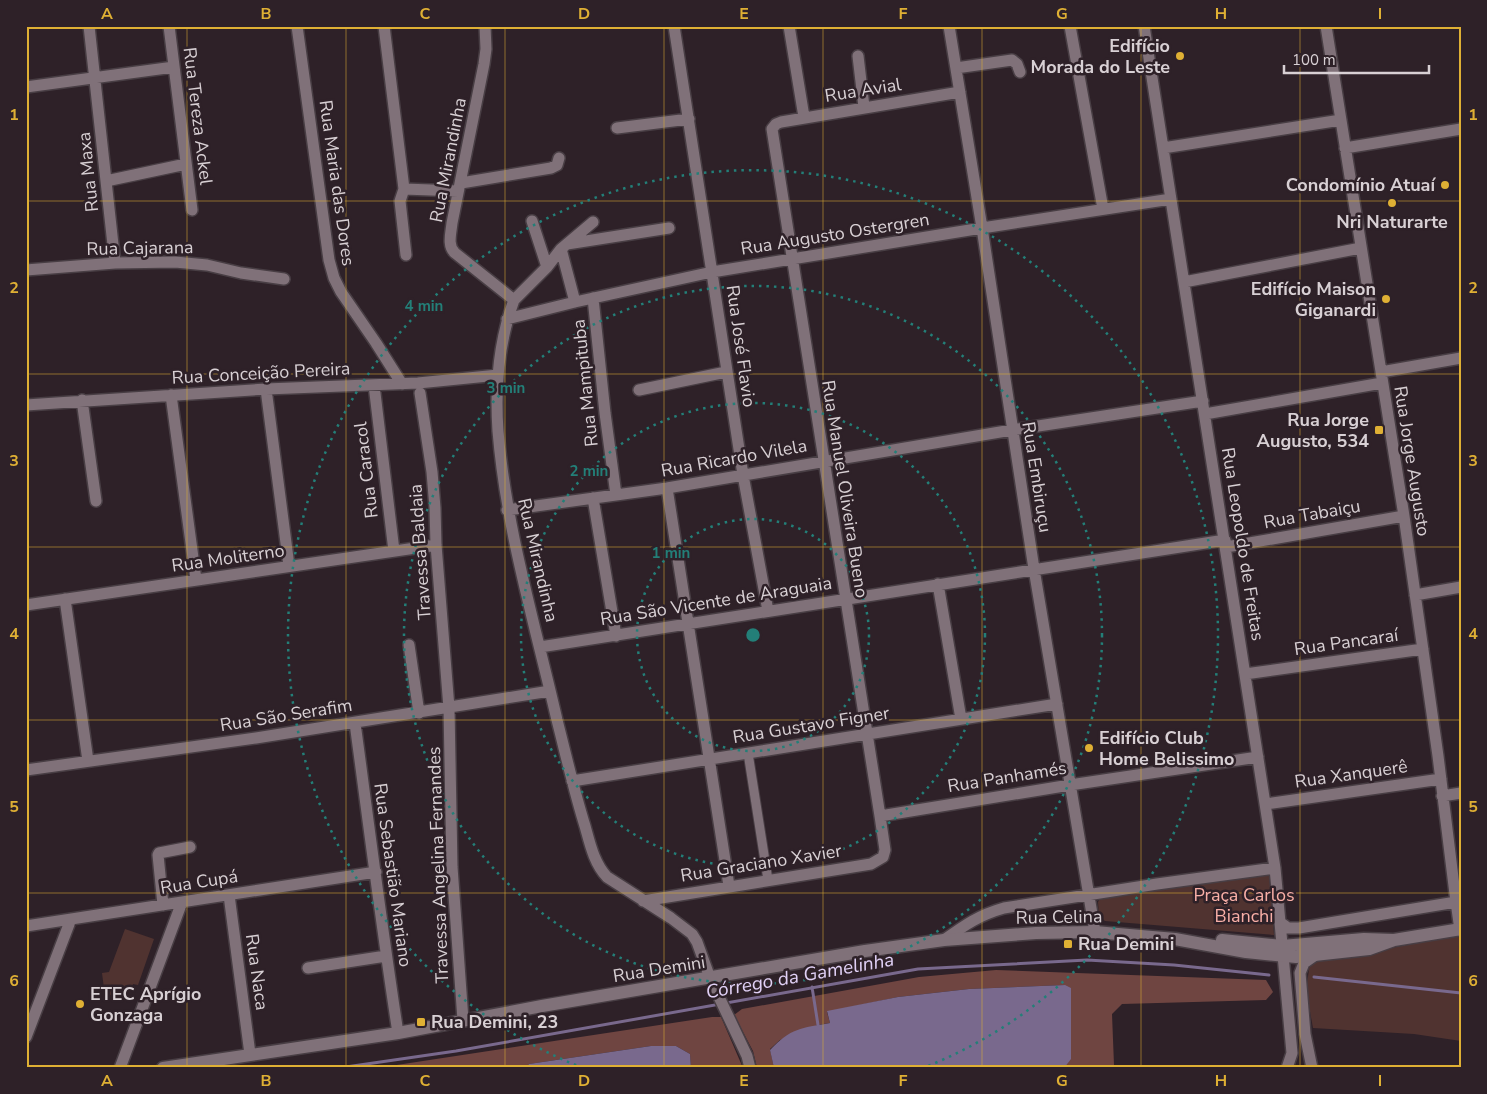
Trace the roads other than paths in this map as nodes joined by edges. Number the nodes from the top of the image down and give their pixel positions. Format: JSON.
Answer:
{"nodes":[{"id":1,"x":90,"y":26,"type":"edge"},
{"id":2,"x":168,"y":26,"type":"edge"},
{"id":3,"x":297,"y":26,"type":"edge"},
{"id":4,"x":384,"y":26,"type":"edge"},
{"id":5,"x":485,"y":26,"type":"edge"},
{"id":6,"x":674,"y":26,"type":"edge"},
{"id":7,"x":789,"y":26,"type":"edge"},
{"id":8,"x":949,"y":26,"type":"edge"},
{"id":9,"x":1070,"y":26,"type":"edge"},
{"id":10,"x":1144,"y":26,"type":"edge"},
{"id":11,"x":1326,"y":26,"type":"edge"},
{"id":12,"x":858,"y":56,"type":"dead end"},
{"id":13,"x":174,"y":66,"type":"junction"},
{"id":14,"x":956,"y":68,"type":"junction"},
{"id":15,"x":1020,"y":72,"type":"dead end"},
{"id":16,"x":96,"y":78,"type":"junction"},
{"id":17,"x":26,"y":87,"type":"edge"},
{"id":18,"x":960,"y":92,"type":"junction"},
{"id":19,"x":864,"y":107,"type":"junction"},
{"id":20,"x":804,"y":117,"type":"junction"},
{"id":21,"x":689,"y":119,"type":"junction"},
{"id":22,"x":1341,"y":120,"type":"junction"},
{"id":23,"x":772,"y":126,"type":"joint"},
{"id":24,"x":617,"y":128,"type":"dead end"},
{"id":25,"x":1461,"y":129,"type":"edge"},
{"id":26,"x":1163,"y":148,"type":"junction"},
{"id":27,"x":1345,"y":148,"type":"junction"},
{"id":28,"x":559,"y":158,"type":"dead end"},
{"id":29,"x":186,"y":164,"type":"junction"},
{"id":30,"x":106,"y":181,"type":"junction"},
{"id":31,"x":460,"y":187,"type":"junction"},
{"id":32,"x":404,"y":190,"type":"junction"},
{"id":33,"x":1171,"y":199,"type":"junction"},
{"id":34,"x":1103,"y":209,"type":"junction"},
{"id":35,"x":192,"y":210,"type":"dead end"},
{"id":36,"x":532,"y":221,"type":"dead end"},
{"id":37,"x":593,"y":222,"type":"dead end"},
{"id":38,"x":669,"y":228,"type":"dead end"},
{"id":39,"x":982,"y":228,"type":"junction"},
{"id":40,"x":563,"y":247,"type":"junction"},
{"id":41,"x":1361,"y":248,"type":"junction"},
{"id":42,"x":406,"y":255,"type":"dead end"},
{"id":43,"x":791,"y":258,"type":"junction"},
{"id":44,"x":115,"y":263,"type":"junction"},
{"id":45,"x":547,"y":267,"type":"junction"},
{"id":46,"x":26,"y":270,"type":"edge"},
{"id":47,"x":712,"y":272,"type":"junction"},
{"id":48,"x":284,"y":279,"type":"dead end"},
{"id":49,"x":1184,"y":282,"type":"junction"},
{"id":50,"x":594,"y":298,"type":"junction"},
{"id":51,"x":514,"y":300,"type":"junction"},
{"id":52,"x":575,"y":302,"type":"junction"},
{"id":53,"x":507,"y":320,"type":"junction"},
{"id":54,"x":1461,"y":358,"type":"edge"},
{"id":55,"x":726,"y":372,"type":"junction"},
{"id":56,"x":498,"y":375,"type":"junction"},
{"id":57,"x":1382,"y":378,"type":"junction"},
{"id":58,"x":402,"y":384,"type":"junction"},
{"id":59,"x":374,"y":385,"type":"junction"},
{"id":60,"x":266,"y":389,"type":"junction"},
{"id":61,"x":639,"y":390,"type":"dead end"},
{"id":62,"x":420,"y":393,"type":"dead end"},
{"id":63,"x":171,"y":395,"type":"junction"},
{"id":64,"x":82,"y":400,"type":"junction"},
{"id":65,"x":1203,"y":400,"type":"junction"},
{"id":66,"x":26,"y":405,"type":"edge"},
{"id":67,"x":1205,"y":414,"type":"junction"},
{"id":68,"x":1012,"y":430,"type":"junction"},
{"id":69,"x":823,"y":461,"type":"junction"},
{"id":70,"x":742,"y":475,"type":"junction"},
{"id":71,"x":667,"y":488,"type":"junction"},
{"id":72,"x":616,"y":495,"type":"junction"},
{"id":73,"x":593,"y":498,"type":"junction"},
{"id":74,"x":96,"y":501,"type":"dead end"},
{"id":75,"x":507,"y":510,"type":"junction"},
{"id":76,"x":1404,"y":516,"type":"junction"},
{"id":77,"x":1225,"y":544,"type":"junction"},
{"id":78,"x":436,"y":545,"type":"junction"},
{"id":79,"x":394,"y":551,"type":"junction"},
{"id":80,"x":289,"y":566,"type":"junction"},
{"id":81,"x":1034,"y":569,"type":"junction"},
{"id":82,"x":196,"y":580,"type":"junction"},
{"id":83,"x":938,"y":584,"type":"junction"},
{"id":84,"x":1461,"y":587,"type":"edge"},
{"id":85,"x":1415,"y":595,"type":"junction"},
{"id":86,"x":845,"y":598,"type":"junction"},
{"id":87,"x":65,"y":599,"type":"junction"},
{"id":88,"x":26,"y":605,"type":"edge"},
{"id":89,"x":768,"y":611,"type":"junction"},
{"id":90,"x":688,"y":625,"type":"junction"},
{"id":91,"x":616,"y":636,"type":"junction"},
{"id":92,"x":409,"y":645,"type":"dead end"},
{"id":93,"x":540,"y":647,"type":"junction"},
{"id":94,"x":1423,"y":649,"type":"junction"},
{"id":95,"x":1245,"y":674,"type":"junction"},
{"id":96,"x":550,"y":691,"type":"junction"},
{"id":97,"x":1057,"y":704,"type":"junction"},
{"id":98,"x":449,"y":708,"type":"junction"},
{"id":99,"x":419,"y":713,"type":"junction"},
{"id":100,"x":961,"y":719,"type":"junction"},
{"id":101,"x":355,"y":723,"type":"junction"},
{"id":102,"x":866,"y":734,"type":"junction"},
{"id":103,"x":748,"y":753,"type":"junction"},
{"id":104,"x":1258,"y":757,"type":"junction"},
{"id":105,"x":710,"y":759,"type":"junction"},
{"id":106,"x":88,"y":761,"type":"junction"},
{"id":107,"x":26,"y":770,"type":"edge"},
{"id":108,"x":1441,"y":779,"type":"junction"},
{"id":109,"x":572,"y":780,"type":"junction"},
{"id":110,"x":1070,"y":784,"type":"junction"},
{"id":111,"x":1461,"y":793,"type":"edge"},
{"id":112,"x":1442,"y":796,"type":"junction"},
{"id":113,"x":1266,"y":804,"type":"junction"},
{"id":114,"x":880,"y":816,"type":"junction"},
{"id":115,"x":190,"y":847,"type":"dead end"},
{"id":116,"x":883,"y":858,"type":"joint"},
{"id":117,"x":1275,"y":868,"type":"junction"},
{"id":118,"x":376,"y":872,"type":"junction"},
{"id":119,"x":768,"y":880,"type":"junction"},
{"id":120,"x":729,"y":886,"type":"junction"},
{"id":121,"x":1089,"y":894,"type":"junction"},
{"id":122,"x":229,"y":895,"type":"junction"},
{"id":123,"x":643,"y":900,"type":"junction"},
{"id":124,"x":182,"y":902,"type":"junction"},
{"id":125,"x":1456,"y":902,"type":"junction"},
{"id":126,"x":163,"y":905,"type":"junction"},
{"id":127,"x":71,"y":919,"type":"junction"},
{"id":128,"x":1281,"y":923,"type":"junction"},
{"id":129,"x":26,"y":926,"type":"edge"},
{"id":130,"x":1460,"y":930,"type":"edge"},
{"id":131,"x":1096,"y":932,"type":"junction"},
{"id":132,"x":944,"y":940,"type":"junction"},
{"id":133,"x":1394,"y":940,"type":"junction"},
{"id":134,"x":1283,"y":951,"type":"junction"},
{"id":135,"x":386,"y":956,"type":"junction"},
{"id":136,"x":1314,"y":956,"type":"junction"},
{"id":137,"x":308,"y":968,"type":"dead end"},
{"id":138,"x":710,"y":978,"type":"junction"},
{"id":139,"x":463,"y":1020,"type":"junction"},
{"id":140,"x":398,"y":1033,"type":"junction"},
{"id":141,"x":26,"y":1038,"type":"edge"},
{"id":142,"x":250,"y":1054,"type":"junction"},
{"id":143,"x":120,"y":1068,"type":"edge"},
{"id":144,"x":163,"y":1068,"type":"edge"},
{"id":145,"x":750,"y":1068,"type":"edge"},
{"id":146,"x":1287,"y":1068,"type":"edge"},
{"id":147,"x":1312,"y":1068,"type":"edge"}],
"edges":[{"from":1,"to":16,"type":"street","name":"Rua Maxa"},
{"from":2,"to":13,"type":"street","name":"Rua Tereza Ackel"},
{"from":3,"to":58,"type":"street","name":"Rua Maria das Dores"},
{"from":4,"to":32,"type":"street"},
{"from":5,"to":31,"type":"street","name":"Rua Mirandinha"},
{"from":6,"to":21,"type":"street","name":"Rua José Flavio"},
{"from":7,"to":20,"type":"street"},
{"from":8,"to":14,"type":"street","name":"Rua Embiruçu"},
{"from":9,"to":34,"type":"street"},
{"from":10,"to":26,"type":"street","name":"Rua Leopoldo de Freitas"},
{"from":11,"to":22,"type":"street","name":"Rua Jorge Augusto"},
{"from":12,"to":19,"type":"street"},
{"from":13,"to":16,"type":"street"},
{"from":13,"to":29,"type":"street","name":"Rua Tereza Ackel"},
{"from":14,"to":15,"type":"street"},
{"from":14,"to":18,"type":"street","name":"Rua Embiruçu"},
{"from":16,"to":17,"type":"street"},
{"from":16,"to":30,"type":"street","name":"Rua Maxa"},
{"from":18,"to":19,"type":"street","name":"Rua Avial"},
{"from":18,"to":39,"type":"street","name":"Rua Embiruçu"},
{"from":19,"to":20,"type":"street","name":"Rua Avial"},
{"from":20,"to":23,"type":"street","name":"Rua Avial"},
{"from":21,"to":24,"type":"street"},
{"from":21,"to":47,"type":"street","name":"Rua José Flavio"},
{"from":22,"to":26,"type":"street"},
{"from":22,"to":27,"type":"street","name":"Rua Jorge Augusto"},
{"from":23,"to":43,"type":"street","name":"Rua Manuel Oliveira Bueno"},
{"from":25,"to":27,"type":"street"},
{"from":26,"to":33,"type":"street","name":"Rua Leopoldo de Freitas"},
{"from":27,"to":41,"type":"street","name":"Rua Jorge Augusto"},
{"from":28,"to":31,"type":"street"},
{"from":29,"to":30,"type":"street"},
{"from":29,"to":35,"type":"street","name":"Rua Tereza Ackel"},
{"from":30,"to":44,"type":"street","name":"Rua Maxa"},
{"from":31,"to":32,"type":"street"},
{"from":31,"to":51,"type":"street","name":"Rua Mirandinha"},
{"from":32,"to":42,"type":"street"},
{"from":33,"to":34,"type":"street","name":"Rua Augusto Ostergren"},
{"from":33,"to":49,"type":"street","name":"Rua Leopoldo de Freitas"},
{"from":34,"to":39,"type":"street","name":"Rua Augusto Ostergren"},
{"from":36,"to":45,"type":"street"},
{"from":37,"to":40,"type":"street"},
{"from":38,"to":40,"type":"street"},
{"from":39,"to":43,"type":"street","name":"Rua Augusto Ostergren"},
{"from":39,"to":68,"type":"street","name":"Rua Embiruçu"},
{"from":40,"to":45,"type":"street"},
{"from":40,"to":52,"type":"street"},
{"from":41,"to":49,"type":"street"},
{"from":41,"to":57,"type":"street","name":"Rua Jorge Augusto"},
{"from":43,"to":47,"type":"street","name":"Rua Augusto Ostergren"},
{"from":43,"to":69,"type":"street","name":"Rua Manuel Oliveira Bueno"},
{"from":44,"to":46,"type":"street","name":"Rua Cajarana"},
{"from":44,"to":48,"type":"street","name":"Rua Cajarana"},
{"from":45,"to":51,"type":"street"},
{"from":47,"to":50,"type":"street","name":"Rua Augusto Ostergren"},
{"from":47,"to":55,"type":"street","name":"Rua José Flavio"},
{"from":49,"to":65,"type":"street","name":"Rua Leopoldo de Freitas"},
{"from":50,"to":52,"type":"street","name":"Rua Augusto Ostergren"},
{"from":50,"to":72,"type":"street","name":"Rua Mampituba"},
{"from":51,"to":53,"type":"street","name":"Rua Mirandinha"},
{"from":52,"to":53,"type":"street","name":"Rua Augusto Ostergren"},
{"from":53,"to":56,"type":"street","name":"Rua Mirandinha"},
{"from":54,"to":57,"type":"street"},
{"from":55,"to":61,"type":"street"},
{"from":55,"to":70,"type":"street","name":"Rua José Flavio"},
{"from":56,"to":58,"type":"street","name":"Rua Conceição Pereira"},
{"from":56,"to":75,"type":"street","name":"Rua Mirandinha"},
{"from":57,"to":67,"type":"street"},
{"from":57,"to":76,"type":"street","name":"Rua Jorge Augusto"},
{"from":58,"to":59,"type":"street","name":"Rua Conceição Pereira"},
{"from":59,"to":60,"type":"street","name":"Rua Conceição Pereira"},
{"from":59,"to":79,"type":"street","name":"Rua Caracol"},
{"from":60,"to":63,"type":"street","name":"Rua Conceição Pereira"},
{"from":60,"to":80,"type":"street"},
{"from":62,"to":78,"type":"street","name":"Travessa Baldaia"},
{"from":63,"to":64,"type":"street","name":"Rua Conceição Pereira"},
{"from":63,"to":82,"type":"street"},
{"from":64,"to":66,"type":"street","name":"Rua Conceição Pereira"},
{"from":64,"to":74,"type":"street"},
{"from":65,"to":67,"type":"street","name":"Rua Leopoldo de Freitas"},
{"from":65,"to":68,"type":"street","name":"Rua Ricardo Vilela"},
{"from":67,"to":77,"type":"street","name":"Rua Leopoldo de Freitas"},
{"from":68,"to":69,"type":"street","name":"Rua Ricardo Vilela"},
{"from":68,"to":81,"type":"street","name":"Rua Embiruçu"},
{"from":69,"to":70,"type":"street","name":"Rua Ricardo Vilela"},
{"from":69,"to":86,"type":"street","name":"Rua Manuel Oliveira Bueno"},
{"from":70,"to":71,"type":"street","name":"Rua Ricardo Vilela"},
{"from":70,"to":89,"type":"street","name":"Rua José Flavio"},
{"from":71,"to":72,"type":"street","name":"Rua Ricardo Vilela"},
{"from":71,"to":90,"type":"street"},
{"from":72,"to":73,"type":"street","name":"Rua Ricardo Vilela"},
{"from":73,"to":75,"type":"street","name":"Rua Ricardo Vilela"},
{"from":73,"to":91,"type":"street"},
{"from":75,"to":93,"type":"street","name":"Rua Mirandinha"},
{"from":76,"to":77,"type":"street","name":"Rua Tabaiçu"},
{"from":76,"to":85,"type":"street","name":"Rua Jorge Augusto"},
{"from":77,"to":81,"type":"street","name":"Rua São Vicente de Araguaia"},
{"from":77,"to":95,"type":"street","name":"Rua Leopoldo de Freitas"},
{"from":78,"to":79,"type":"street","name":"Rua Moliterno"},
{"from":78,"to":98,"type":"street","name":"Travessa Baldaia"},
{"from":79,"to":80,"type":"street","name":"Rua Moliterno"},
{"from":80,"to":82,"type":"street","name":"Rua Moliterno"},
{"from":81,"to":83,"type":"street","name":"Rua São Vicente de Araguaia"},
{"from":81,"to":97,"type":"street","name":"Rua Embiruçu"},
{"from":82,"to":87,"type":"street","name":"Rua Moliterno"},
{"from":83,"to":86,"type":"street","name":"Rua São Vicente de Araguaia"},
{"from":83,"to":100,"type":"street"},
{"from":84,"to":85,"type":"street"},
{"from":85,"to":94,"type":"street","name":"Rua Jorge Augusto"},
{"from":86,"to":89,"type":"street","name":"Rua São Vicente de Araguaia"},
{"from":86,"to":102,"type":"street","name":"Rua Manuel Oliveira Bueno"},
{"from":87,"to":88,"type":"street","name":"Rua Moliterno"},
{"from":87,"to":106,"type":"street"},
{"from":89,"to":90,"type":"street","name":"Rua São Vicente de Araguaia"},
{"from":90,"to":91,"type":"street","name":"Rua São Vicente de Araguaia"},
{"from":90,"to":105,"type":"street"},
{"from":91,"to":93,"type":"street","name":"Rua São Vicente de Araguaia"},
{"from":92,"to":99,"type":"street"},
{"from":93,"to":96,"type":"street","name":"Rua Mirandinha"},
{"from":94,"to":95,"type":"street","name":"Rua Pancaraí"},
{"from":94,"to":108,"type":"street","name":"Rua Jorge Augusto"},
{"from":95,"to":104,"type":"street","name":"Rua Leopoldo de Freitas"},
{"from":96,"to":98,"type":"street","name":"Rua São Serafim"},
{"from":96,"to":109,"type":"street","name":"Rua Mirandinha"},
{"from":97,"to":100,"type":"street","name":"Rua Gustavo Figner"},
{"from":97,"to":110,"type":"street","name":"Rua Embiruçu"},
{"from":98,"to":99,"type":"street","name":"Rua São Serafim"},
{"from":98,"to":139,"type":"street","name":"Travessa Angelina Fernandes"},
{"from":99,"to":101,"type":"street","name":"Rua São Serafim"},
{"from":100,"to":102,"type":"street","name":"Rua Gustavo Figner"},
{"from":101,"to":106,"type":"street","name":"Rua São Serafim"},
{"from":101,"to":118,"type":"street","name":"Rua Sebastião Mariano"},
{"from":102,"to":103,"type":"street","name":"Rua Gustavo Figner"},
{"from":102,"to":114,"type":"street","name":"Rua Manuel Oliveira Bueno"},
{"from":103,"to":105,"type":"street","name":"Rua Gustavo Figner"},
{"from":103,"to":119,"type":"street"},
{"from":104,"to":110,"type":"street","name":"Rua Panhamés"},
{"from":104,"to":113,"type":"street","name":"Rua Leopoldo de Freitas"},
{"from":105,"to":109,"type":"street","name":"Rua Gustavo Figner"},
{"from":105,"to":120,"type":"street"},
{"from":106,"to":107,"type":"street","name":"Rua São Serafim"},
{"from":108,"to":112,"type":"street","name":"Rua Jorge Augusto"},
{"from":108,"to":113,"type":"street","name":"Rua Xanquerê"},
{"from":109,"to":123,"type":"street","name":"Rua Mirandinha"},
{"from":110,"to":114,"type":"street","name":"Rua Panhamés"},
{"from":110,"to":121,"type":"street","name":"Rua Embiruçu"},
{"from":111,"to":112,"type":"street"},
{"from":112,"to":125,"type":"street","name":"Rua Jorge Augusto"},
{"from":113,"to":117,"type":"street","name":"Rua Leopoldo de Freitas"},
{"from":114,"to":116,"type":"street","name":"Rua Manuel Oliveira Bueno"},
{"from":115,"to":126,"type":"street"},
{"from":116,"to":119,"type":"street","name":"Rua Graciano Xavier"},
{"from":117,"to":121,"type":"street","name":"Rua Demini"},
{"from":117,"to":128,"type":"street","name":"Rua Leopoldo de Freitas"},
{"from":118,"to":122,"type":"street","name":"Rua Cupá"},
{"from":118,"to":135,"type":"street","name":"Rua Sebastião Mariano"},
{"from":119,"to":120,"type":"street","name":"Rua Graciano Xavier"},
{"from":120,"to":123,"type":"street","name":"Rua Graciano Xavier"},
{"from":121,"to":131,"type":"street","name":"Rua Embiruçu"},
{"from":121,"to":132,"type":"street","name":"Rua Demini"},
{"from":122,"to":124,"type":"street","name":"Rua Cupá"},
{"from":122,"to":142,"type":"street","name":"Rua Naca"},
{"from":123,"to":138,"type":"street","name":"Rua Mirandinha"},
{"from":124,"to":126,"type":"street","name":"Rua Cupá"},
{"from":124,"to":143,"type":"street"},
{"from":125,"to":128,"type":"street"},
{"from":125,"to":130,"type":"street","name":"Rua Celina"},
{"from":126,"to":127,"type":"street","name":"Rua Cupá"},
{"from":127,"to":129,"type":"street","name":"Rua Cupá"},
{"from":127,"to":141,"type":"street"},
{"from":128,"to":134,"type":"street","name":"Rua Leopoldo de Freitas"},
{"from":130,"to":133,"type":"street","name":"Rua Celina"},
{"from":131,"to":132,"type":"street","name":"Rua Celina"},
{"from":131,"to":134,"type":"street","name":"Rua Celina"},
{"from":132,"to":138,"type":"street","name":"Rua Demini"},
{"from":133,"to":134,"type":"street","name":"Rua Celina"},
{"from":133,"to":136,"type":"street","name":"Rua Celina"},
{"from":134,"to":136,"type":"street","name":"Rua Celina"},
{"from":134,"to":146,"type":"street","name":"Rua Leopoldo de Freitas"},
{"from":135,"to":137,"type":"street"},
{"from":135,"to":140,"type":"street","name":"Rua Sebastião Mariano"},
{"from":136,"to":147,"type":"street"},
{"from":138,"to":139,"type":"street","name":"Rua Demini"},
{"from":138,"to":145,"type":"street","name":"Rua Mirandinha"},
{"from":139,"to":140,"type":"street","name":"Rua Demini"},
{"from":140,"to":142,"type":"street","name":"Rua Demini"},
{"from":142,"to":144,"type":"street","name":"Rua Demini"}]}
